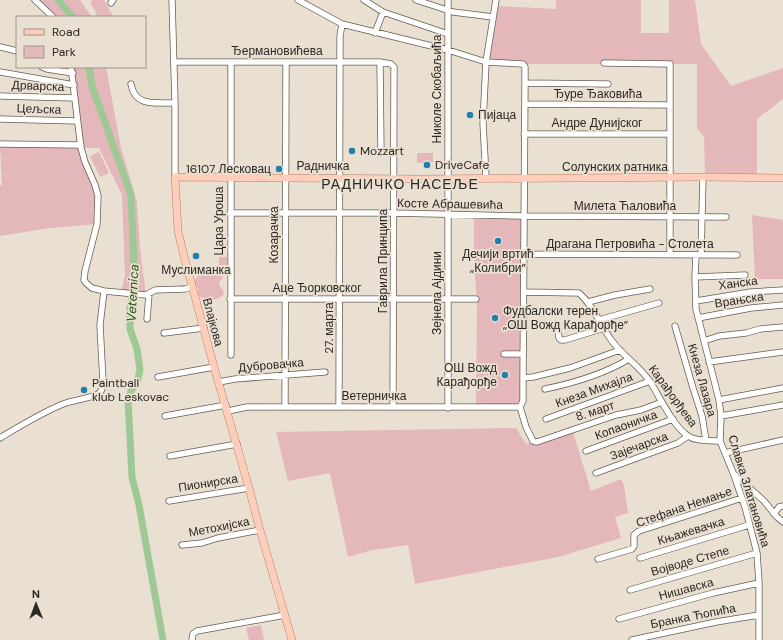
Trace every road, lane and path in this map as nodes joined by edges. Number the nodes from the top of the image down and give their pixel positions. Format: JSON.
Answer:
{"nodes":[{"id":1,"x":35,"y":0,"type":"edge"},
{"id":2,"x":172,"y":0,"type":"edge"},
{"id":3,"x":298,"y":0,"type":"edge"},
{"id":4,"x":364,"y":0,"type":"edge"},
{"id":5,"x":416,"y":0,"type":"edge"},
{"id":6,"x":448,"y":0,"type":"edge"},
{"id":7,"x":496,"y":0,"type":"edge"},
{"id":8,"x":427,"y":1,"type":"edge"},
{"id":9,"x":448,"y":10,"type":"junction"},
{"id":10,"x":383,"y":12,"type":"junction"},
{"id":11,"x":52,"y":16,"type":"edge"},
{"id":12,"x":493,"y":17,"type":"junction"},
{"id":13,"x":342,"y":24,"type":"junction"},
{"id":14,"x":375,"y":33,"type":"junction"},
{"id":15,"x":448,"y":34,"type":"junction"},
{"id":16,"x":0,"y":47,"type":"edge"},
{"id":17,"x":448,"y":50,"type":"junction"},
{"id":18,"x":16,"y":51,"type":"edge"},
{"id":19,"x":174,"y":62,"type":"junction"},
{"id":20,"x":231,"y":62,"type":"junction"},
{"id":21,"x":286,"y":62,"type":"junction"},
{"id":22,"x":340,"y":62,"type":"junction"},
{"id":23,"x":380,"y":62,"type":"junction"},
{"id":24,"x":486,"y":62,"type":"junction"},
{"id":25,"x":604,"y":63,"type":"dead end"},
{"id":26,"x":394,"y":67,"type":"joint"},
{"id":27,"x":46,"y":68,"type":"edge"},
{"id":28,"x":72,"y":70,"type":"edge"},
{"id":29,"x":0,"y":72,"type":"edge"},
{"id":30,"x":525,"y":83,"type":"junction"},
{"id":31,"x":131,"y":84,"type":"dead end"},
{"id":32,"x":608,"y":84,"type":"dead end"},
{"id":33,"x":74,"y":85,"type":"junction"},
{"id":34,"x":0,"y":96,"type":"edge"},
{"id":35,"x":75,"y":98,"type":"junction"},
{"id":36,"x":175,"y":103,"type":"junction"},
{"id":37,"x":525,"y":104,"type":"junction"},
{"id":38,"x":670,"y":105,"type":"junction"},
{"id":39,"x":0,"y":119,"type":"edge"},
{"id":40,"x":77,"y":121,"type":"junction"},
{"id":41,"x":524,"y":134,"type":"junction"},
{"id":42,"x":670,"y":134,"type":"junction"},
{"id":43,"x":0,"y":144,"type":"edge"},
{"id":44,"x":81,"y":145,"type":"junction"},
{"id":45,"x":381,"y":153,"type":"dead end"},
{"id":46,"x":175,"y":177,"type":"junction"},
{"id":47,"x":230,"y":177,"type":"junction"},
{"id":48,"x":285,"y":177,"type":"junction"},
{"id":49,"x":703,"y":177,"type":"junction"},
{"id":50,"x":339,"y":178,"type":"junction"},
{"id":51,"x":394,"y":178,"type":"junction"},
{"id":52,"x":448,"y":178,"type":"junction"},
{"id":53,"x":486,"y":178,"type":"junction"},
{"id":54,"x":524,"y":178,"type":"junction"},
{"id":55,"x":670,"y":178,"type":"junction"},
{"id":56,"x":783,"y":178,"type":"edge"},
{"id":57,"x":230,"y":213,"type":"junction"},
{"id":58,"x":285,"y":213,"type":"junction"},
{"id":59,"x":340,"y":214,"type":"junction"},
{"id":60,"x":394,"y":214,"type":"junction"},
{"id":61,"x":448,"y":215,"type":"junction"},
{"id":62,"x":524,"y":216,"type":"junction"},
{"id":63,"x":671,"y":217,"type":"junction"},
{"id":64,"x":701,"y":218,"type":"junction"},
{"id":65,"x":726,"y":218,"type":"dead end"},
{"id":66,"x":524,"y":254,"type":"junction"},
{"id":67,"x":670,"y":254,"type":"junction"},
{"id":68,"x":698,"y":255,"type":"junction"},
{"id":69,"x":737,"y":255,"type":"dead end"},
{"id":70,"x":745,"y":275,"type":"dead end"},
{"id":71,"x":694,"y":277,"type":"junction"},
{"id":72,"x":192,"y":287,"type":"junction"},
{"id":73,"x":650,"y":289,"type":"dead end"},
{"id":74,"x":783,"y":290,"type":"edge"},
{"id":75,"x":104,"y":291,"type":"junction"},
{"id":76,"x":524,"y":292,"type":"junction"},
{"id":77,"x":148,"y":295,"type":"junction"},
{"id":78,"x":230,"y":299,"type":"junction"},
{"id":79,"x":285,"y":299,"type":"junction"},
{"id":80,"x":340,"y":299,"type":"junction"},
{"id":81,"x":394,"y":299,"type":"junction"},
{"id":82,"x":448,"y":299,"type":"junction"},
{"id":83,"x":476,"y":299,"type":"dead end"},
{"id":84,"x":696,"y":301,"type":"junction"},
{"id":85,"x":588,"y":302,"type":"junction"},
{"id":86,"x":659,"y":303,"type":"dead end"},
{"id":87,"x":783,"y":305,"type":"edge"},
{"id":88,"x":698,"y":318,"type":"junction"},
{"id":89,"x":147,"y":319,"type":"dead end"},
{"id":90,"x":599,"y":320,"type":"junction"},
{"id":91,"x":675,"y":326,"type":"dead end"},
{"id":92,"x":783,"y":327,"type":"edge"},
{"id":93,"x":204,"y":328,"type":"junction"},
{"id":94,"x":604,"y":328,"type":"junction"},
{"id":95,"x":558,"y":332,"type":"dead end"},
{"id":96,"x":164,"y":333,"type":"dead end"},
{"id":97,"x":704,"y":341,"type":"junction"},
{"id":98,"x":620,"y":350,"type":"junction"},
{"id":99,"x":783,"y":352,"type":"edge"},
{"id":100,"x":504,"y":354,"type":"dead end"},
{"id":101,"x":524,"y":354,"type":"junction"},
{"id":102,"x":231,"y":355,"type":"dead end"},
{"id":103,"x":629,"y":359,"type":"junction"},
{"id":104,"x":709,"y":362,"type":"junction"},
{"id":105,"x":214,"y":367,"type":"junction"},
{"id":106,"x":325,"y":372,"type":"dead end"},
{"id":107,"x":285,"y":376,"type":"junction"},
{"id":108,"x":158,"y":378,"type":"dead end"},
{"id":109,"x":523,"y":378,"type":"junction"},
{"id":110,"x":650,"y":381,"type":"junction"},
{"id":111,"x":219,"y":382,"type":"junction"},
{"id":112,"x":783,"y":388,"type":"edge"},
{"id":113,"x":545,"y":390,"type":"dead end"},
{"id":114,"x":719,"y":400,"type":"junction"},
{"id":115,"x":662,"y":402,"type":"junction"},
{"id":116,"x":783,"y":405,"type":"edge"},
{"id":117,"x":285,"y":407,"type":"junction"},
{"id":118,"x":339,"y":407,"type":"junction"},
{"id":119,"x":393,"y":407,"type":"junction"},
{"id":120,"x":520,"y":407,"type":"junction"},
{"id":121,"x":227,"y":408,"type":"junction"},
{"id":122,"x":448,"y":408,"type":"junction"},
{"id":123,"x":165,"y":416,"type":"dead end"},
{"id":124,"x":721,"y":416,"type":"junction"},
{"id":125,"x":546,"y":419,"type":"dead end"},
{"id":126,"x":673,"y":420,"type":"junction"},
{"id":127,"x":688,"y":436,"type":"junction"},
{"id":128,"x":0,"y":438,"type":"edge"},
{"id":129,"x":706,"y":440,"type":"junction"},
{"id":130,"x":783,"y":440,"type":"edge"},
{"id":131,"x":720,"y":441,"type":"junction"},
{"id":132,"x":237,"y":444,"type":"junction"},
{"id":133,"x":586,"y":451,"type":"dead end"},
{"id":134,"x":725,"y":453,"type":"junction"},
{"id":135,"x":170,"y":456,"type":"dead end"},
{"id":136,"x":596,"y":473,"type":"dead end"},
{"id":137,"x":734,"y":474,"type":"junction"},
{"id":138,"x":249,"y":488,"type":"junction"},
{"id":139,"x":742,"y":498,"type":"junction"},
{"id":140,"x":169,"y":500,"type":"dead end"},
{"id":141,"x":783,"y":506,"type":"edge"},
{"id":142,"x":774,"y":514,"type":"junction"},
{"id":143,"x":783,"y":522,"type":"edge"},
{"id":144,"x":750,"y":525,"type":"junction"},
{"id":145,"x":260,"y":530,"type":"junction"},
{"id":146,"x":182,"y":545,"type":"dead end"},
{"id":147,"x":757,"y":553,"type":"junction"},
{"id":148,"x":640,"y":558,"type":"dead end"},
{"id":149,"x":598,"y":559,"type":"dead end"},
{"id":150,"x":759,"y":582,"type":"junction"},
{"id":151,"x":630,"y":590,"type":"dead end"},
{"id":152,"x":285,"y":615,"type":"junction"},
{"id":153,"x":759,"y":615,"type":"junction"},
{"id":154,"x":619,"y":620,"type":"dead end"},
{"id":155,"x":192,"y":640,"type":"edge"},
{"id":156,"x":292,"y":640,"type":"edge"},
{"id":157,"x":632,"y":640,"type":"edge"},
{"id":158,"x":759,"y":640,"type":"edge"}],
"edges":[{"from":1,"to":11,"type":"street"},
{"from":2,"to":19,"type":"street","name":"Влајкова"},
{"from":3,"to":13,"type":"street"},
{"from":4,"to":10,"type":"street"},
{"from":5,"to":8,"type":"street"},
{"from":6,"to":9,"type":"street","name":"Николе Скобаљића"},
{"from":7,"to":12,"type":"street"},
{"from":8,"to":9,"type":"street"},
{"from":9,"to":12,"type":"street"},
{"from":9,"to":15,"type":"street","name":"Николе Скобаљића"},
{"from":10,"to":14,"type":"street"},
{"from":10,"to":15,"type":"street"},
{"from":12,"to":24,"type":"street"},
{"from":13,"to":14,"type":"street"},
{"from":13,"to":22,"type":"street","name":"27. марта"},
{"from":14,"to":17,"type":"street"},
{"from":15,"to":17,"type":"street","name":"Николе Скобаљића"},
{"from":16,"to":18,"type":"street"},
{"from":17,"to":24,"type":"street"},
{"from":17,"to":52,"type":"street","name":"Николе Скобаљића"},
{"from":19,"to":20,"type":"street","name":"Ђермановићева"},
{"from":19,"to":36,"type":"street","name":"Влајкова"},
{"from":20,"to":21,"type":"street","name":"Ђермановићева"},
{"from":20,"to":47,"type":"street","name":"Цара Уроша"},
{"from":21,"to":22,"type":"street","name":"Ђермановићева"},
{"from":21,"to":48,"type":"street","name":"Козарачка"},
{"from":22,"to":23,"type":"street","name":"Ђермановићева"},
{"from":22,"to":50,"type":"street","name":"27. марта"},
{"from":23,"to":26,"type":"street","name":"Ђермановићева"},
{"from":23,"to":45,"type":"street"},
{"from":24,"to":30,"type":"street"},
{"from":24,"to":53,"type":"street"},
{"from":25,"to":38,"type":"street"},
{"from":26,"to":51,"type":"street","name":"Гаврила Принципа"},
{"from":27,"to":28,"type":"street"},
{"from":28,"to":33,"type":"street"},
{"from":29,"to":33,"type":"street"},
{"from":30,"to":32,"type":"street"},
{"from":30,"to":37,"type":"street"},
{"from":31,"to":36,"type":"street"},
{"from":33,"to":35,"type":"street"},
{"from":34,"to":35,"type":"street","name":"Дрварска"},
{"from":35,"to":40,"type":"street"},
{"from":36,"to":46,"type":"street","name":"Влајкова"},
{"from":37,"to":38,"type":"street","name":"Ђуре Ђаковића"},
{"from":37,"to":41,"type":"street"},
{"from":38,"to":42,"type":"street"},
{"from":39,"to":40,"type":"street","name":"Цељска"},
{"from":40,"to":44,"type":"street"},
{"from":41,"to":42,"type":"street","name":"Андре Дунијског"},
{"from":41,"to":54,"type":"street"},
{"from":42,"to":55,"type":"street"},
{"from":43,"to":44,"type":"street"},
{"from":44,"to":75,"type":"street"},
{"from":46,"to":47,"type":"main road","name":"Радничка"},
{"from":46,"to":72,"type":"main road","name":"Влајкова"},
{"from":47,"to":48,"type":"main road","name":"Радничка"},
{"from":47,"to":57,"type":"street","name":"Цара Уроша"},
{"from":48,"to":50,"type":"main road","name":"Радничка"},
{"from":48,"to":58,"type":"street","name":"Козарачка"},
{"from":49,"to":55,"type":"main road","name":"Солунских ратника"},
{"from":49,"to":56,"type":"main road","name":"Солунских ратника"},
{"from":49,"to":64,"type":"street","name":"Славка Златановића"},
{"from":50,"to":51,"type":"main road","name":"Радничка"},
{"from":50,"to":59,"type":"street","name":"27. марта"},
{"from":51,"to":52,"type":"main road","name":"Радничка"},
{"from":51,"to":60,"type":"street","name":"Гаврила Принципа"},
{"from":52,"to":53,"type":"main road","name":"Солунских ратника"},
{"from":52,"to":61,"type":"street","name":"Зејнела Ајдини"},
{"from":53,"to":54,"type":"main road","name":"Солунских ратника"},
{"from":54,"to":55,"type":"main road","name":"Солунских ратника"},
{"from":54,"to":62,"type":"street"},
{"from":55,"to":63,"type":"street"},
{"from":57,"to":58,"type":"street","name":"Косте Абрашевића"},
{"from":57,"to":78,"type":"street","name":"Цара Уроша"},
{"from":58,"to":59,"type":"street","name":"Косте Абрашевића"},
{"from":58,"to":79,"type":"street","name":"Козарачка"},
{"from":59,"to":60,"type":"street","name":"Косте Абрашевића"},
{"from":59,"to":80,"type":"street","name":"27. марта"},
{"from":60,"to":61,"type":"street","name":"Косте Абрашевића"},
{"from":60,"to":81,"type":"street","name":"Гаврила Принципа"},
{"from":61,"to":62,"type":"street","name":"Косте Абрашевића"},
{"from":61,"to":82,"type":"street","name":"Зејнела Ајдини"},
{"from":62,"to":63,"type":"street","name":"Милета Ћаловића"},
{"from":62,"to":66,"type":"street"},
{"from":63,"to":64,"type":"street","name":"Милета Ћаловића"},
{"from":63,"to":67,"type":"street"},
{"from":64,"to":65,"type":"street","name":"Милета Ћаловића"},
{"from":64,"to":68,"type":"street","name":"Славка Златановића"},
{"from":66,"to":67,"type":"street","name":"Драгана Петровића - Столета"},
{"from":66,"to":76,"type":"street"},
{"from":67,"to":68,"type":"street","name":"Драгана Петровића - Столета"},
{"from":68,"to":69,"type":"street","name":"Драгана Петровића - Столета"},
{"from":68,"to":71,"type":"street","name":"Славка Златановића"},
{"from":70,"to":71,"type":"street"},
{"from":71,"to":84,"type":"street","name":"Славка Златановића"},
{"from":72,"to":77,"type":"street"},
{"from":72,"to":93,"type":"main road","name":"Влајкова"},
{"from":73,"to":85,"type":"street"},
{"from":74,"to":84,"type":"street","name":"Ханска"},
{"from":75,"to":77,"type":"street"},
{"from":75,"to":128,"type":"street"},
{"from":76,"to":85,"type":"street","name":"Карађорђева"},
{"from":76,"to":101,"type":"street"},
{"from":77,"to":89,"type":"street"},
{"from":78,"to":79,"type":"street","name":"Аце Ђорковског"},
{"from":78,"to":102,"type":"street","name":"Цара Уроша"},
{"from":79,"to":80,"type":"street","name":"Аце Ђорковског"},
{"from":79,"to":107,"type":"street","name":"Козарачка"},
{"from":80,"to":81,"type":"street","name":"Аце Ђорковског"},
{"from":80,"to":118,"type":"street","name":"27. марта"},
{"from":81,"to":82,"type":"street","name":"Аце Ђорковског"},
{"from":81,"to":119,"type":"street","name":"Гаврила Принципа"},
{"from":82,"to":83,"type":"street","name":"Аце Ђорковског"},
{"from":82,"to":122,"type":"street","name":"Зејнела Ајдини"},
{"from":84,"to":88,"type":"street","name":"Славка Златановића"},
{"from":85,"to":90,"type":"street","name":"Карађорђева"},
{"from":86,"to":90,"type":"street"},
{"from":87,"to":88,"type":"street","name":"Врањска"},
{"from":88,"to":97,"type":"street","name":"Славка Златановића"},
{"from":90,"to":94,"type":"street","name":"Карађорђева"},
{"from":91,"to":129,"type":"street","name":"Кнеза Лазара"},
{"from":92,"to":97,"type":"street"},
{"from":93,"to":96,"type":"street"},
{"from":93,"to":105,"type":"main road","name":"Влајкова"},
{"from":94,"to":95,"type":"street"},
{"from":94,"to":98,"type":"street","name":"Карађорђева"},
{"from":97,"to":104,"type":"street","name":"Славка Златановића"},
{"from":98,"to":103,"type":"street","name":"Карађорђева"},
{"from":98,"to":109,"type":"street"},
{"from":99,"to":104,"type":"street"},
{"from":100,"to":101,"type":"street"},
{"from":101,"to":109,"type":"street"},
{"from":103,"to":110,"type":"street","name":"Карађорђева"},
{"from":103,"to":113,"type":"street"},
{"from":104,"to":114,"type":"street","name":"Славка Златановића"},
{"from":105,"to":108,"type":"street"},
{"from":105,"to":111,"type":"main road","name":"Влајкова"},
{"from":106,"to":107,"type":"street","name":"Дубровачка"},
{"from":107,"to":111,"type":"street","name":"Дубровачка"},
{"from":107,"to":117,"type":"street","name":"Козарачка"},
{"from":109,"to":120,"type":"street"},
{"from":110,"to":115,"type":"street","name":"Карађорђева"},
{"from":110,"to":125,"type":"street","name":"Кнеза Михајла"},
{"from":111,"to":121,"type":"main road","name":"Влајкова"},
{"from":112,"to":114,"type":"street"},
{"from":114,"to":124,"type":"street","name":"Славка Златановића"},
{"from":115,"to":120,"type":"street","name":"8. март"},
{"from":115,"to":126,"type":"street","name":"Карађорђева"},
{"from":116,"to":124,"type":"street"},
{"from":117,"to":118,"type":"street","name":"Ветерничка"},
{"from":117,"to":121,"type":"street","name":"Ветерничка"},
{"from":118,"to":119,"type":"street","name":"Ветерничка"},
{"from":119,"to":122,"type":"street","name":"Ветерничка"},
{"from":120,"to":122,"type":"street","name":"Ветерничка"},
{"from":121,"to":123,"type":"street","name":"Ветерничка"},
{"from":121,"to":132,"type":"main road","name":"Влајкова"},
{"from":124,"to":131,"type":"street","name":"Славка Златановића"},
{"from":126,"to":127,"type":"street","name":"Карађорђева"},
{"from":126,"to":133,"type":"street","name":"Копаоничка"},
{"from":127,"to":129,"type":"street","name":"Карађорђева"},
{"from":127,"to":136,"type":"street","name":"Зајечарска"},
{"from":129,"to":131,"type":"street","name":"Карађорђева"},
{"from":130,"to":134,"type":"street"},
{"from":131,"to":134,"type":"street","name":"Славка Златановића"},
{"from":132,"to":135,"type":"street"},
{"from":132,"to":138,"type":"main road","name":"Влајкова"},
{"from":134,"to":137,"type":"street","name":"Славка Златановића"},
{"from":137,"to":139,"type":"street","name":"Славка Златановића"},
{"from":137,"to":142,"type":"street"},
{"from":138,"to":140,"type":"street","name":"Пионирска"},
{"from":138,"to":145,"type":"main road","name":"Влајкова"},
{"from":139,"to":144,"type":"street","name":"Славка Златановића"},
{"from":139,"to":149,"type":"street","name":"Стефана Немање"},
{"from":141,"to":142,"type":"street"},
{"from":142,"to":143,"type":"street"},
{"from":144,"to":147,"type":"street","name":"Славка Златановића"},
{"from":144,"to":148,"type":"street","name":"Књажевачка"},
{"from":145,"to":146,"type":"street","name":"Метохијска"},
{"from":145,"to":152,"type":"main road","name":"Влајкова"},
{"from":147,"to":150,"type":"street","name":"Славка Златановића"},
{"from":147,"to":151,"type":"street","name":"Војводе Степе"},
{"from":150,"to":153,"type":"street","name":"Славка Златановића"},
{"from":150,"to":154,"type":"street","name":"Нишавска"},
{"from":152,"to":155,"type":"street"},
{"from":152,"to":156,"type":"main road","name":"Влајкова"},
{"from":153,"to":157,"type":"street","name":"Бранка Ћопића"},
{"from":153,"to":158,"type":"street","name":"Славка Златановића"}]}
